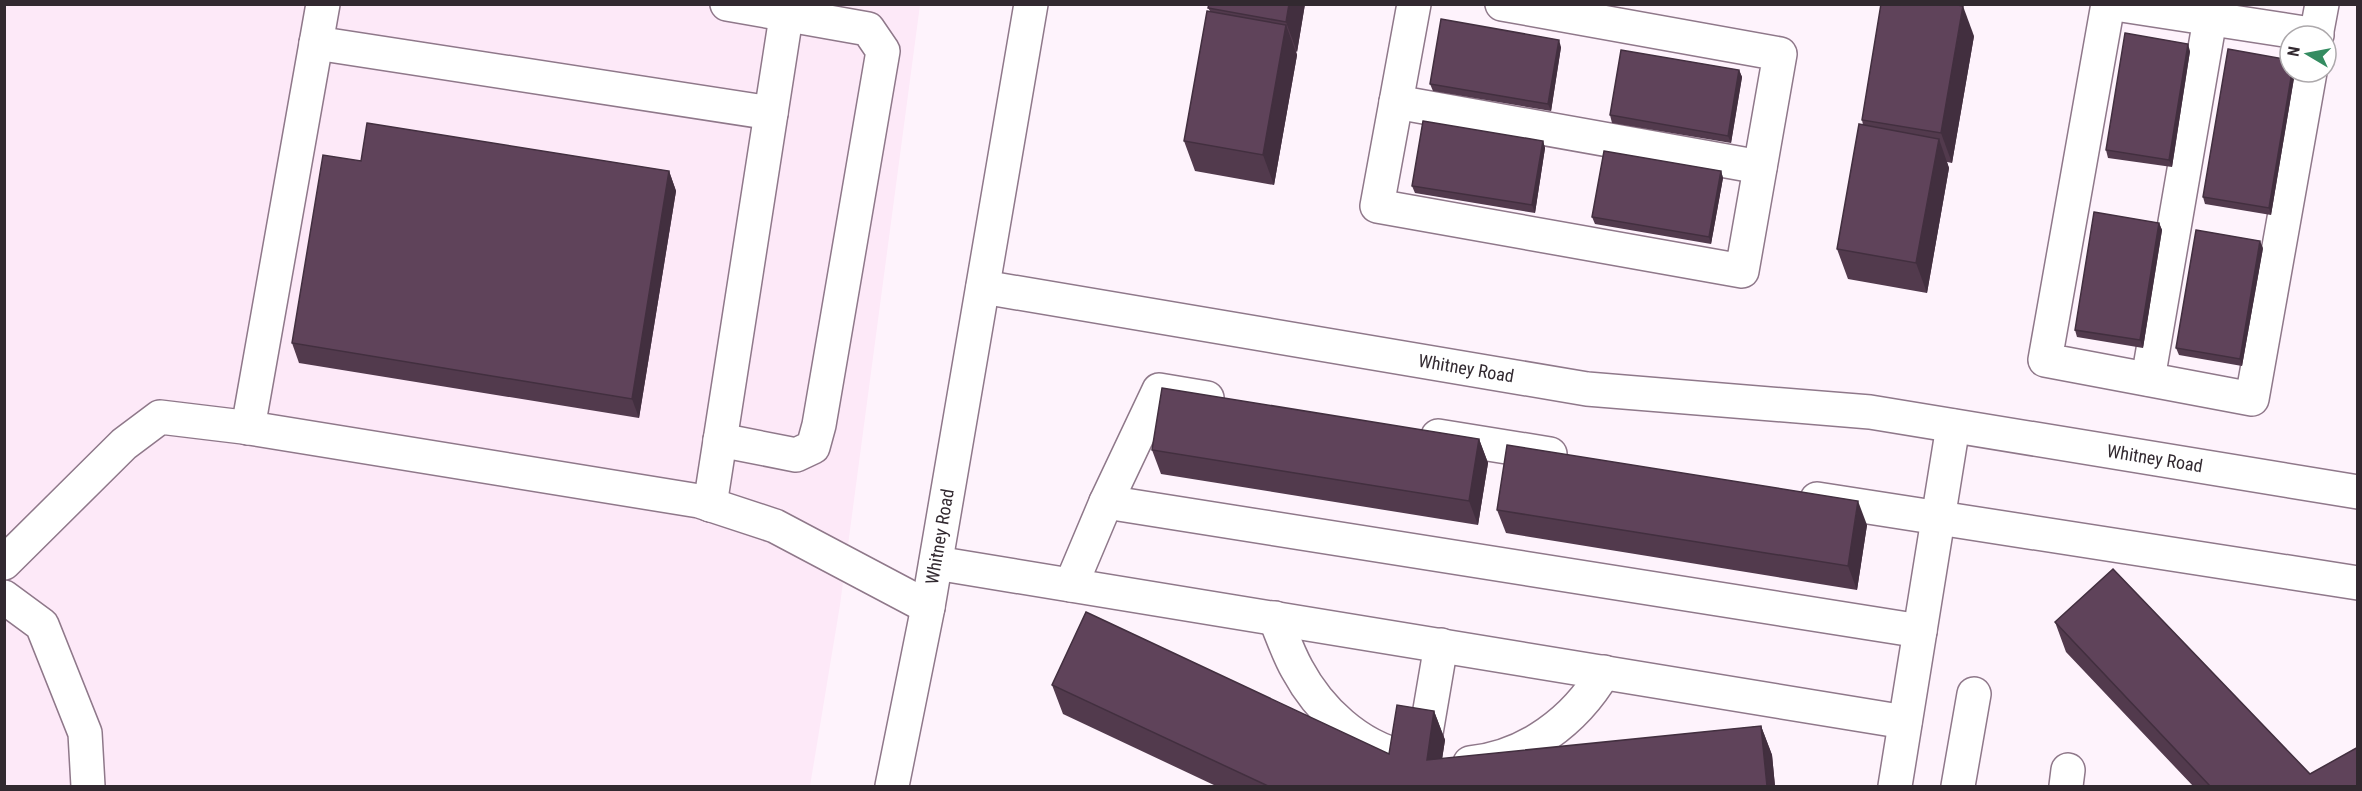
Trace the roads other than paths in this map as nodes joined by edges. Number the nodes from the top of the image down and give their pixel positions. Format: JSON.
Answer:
{"nodes":[{"id":1,"x":323,"y":4,"type":"edge"},
{"id":2,"x":727,"y":4,"type":"edge"},
{"id":3,"x":1031,"y":4,"type":"edge"},
{"id":4,"x":1414,"y":4,"type":"edge"},
{"id":5,"x":1502,"y":4,"type":"edge"},
{"id":6,"x":2108,"y":4,"type":"edge"},
{"id":7,"x":2115,"y":4,"type":"edge"},
{"id":8,"x":788,"y":9,"type":"edge"},
{"id":9,"x":2210,"y":19,"type":"junction"},
{"id":10,"x":2300,"y":24,"type":"edge"},
{"id":11,"x":316,"y":43,"type":"junction"},
{"id":12,"x":2308,"y":84,"type":"edge"},
{"id":13,"x":1396,"y":102,"type":"junction"},
{"id":14,"x":771,"y":113,"type":"junction"},
{"id":15,"x":1760,"y":167,"type":"junction"},
{"id":16,"x":983,"y":287,"type":"junction"},
{"id":17,"x":2148,"y":379,"type":"junction"},
{"id":18,"x":1242,"y":404,"type":"edge"},
{"id":19,"x":1953,"y":426,"type":"junction"},
{"id":20,"x":248,"y":428,"type":"junction"},
{"id":21,"x":1407,"y":431,"type":"edge"},
{"id":22,"x":720,"y":440,"type":"junction"},
{"id":23,"x":1584,"y":460,"type":"edge"},
{"id":24,"x":2358,"y":492,"type":"edge"},
{"id":25,"x":1784,"y":493,"type":"edge"},
{"id":26,"x":1106,"y":502,"type":"junction"},
{"id":27,"x":710,"y":505,"type":"junction"},
{"id":28,"x":1938,"y":518,"type":"junction"},
{"id":29,"x":4,"y":563,"type":"edge"},
{"id":30,"x":936,"y":563,"type":"junction"},
{"id":31,"x":2358,"y":583,"type":"edge"},
{"id":32,"x":1071,"y":585,"type":"junction"},
{"id":33,"x":4,"y":597,"type":"edge"},
{"id":34,"x":928,"y":607,"type":"junction"},
{"id":35,"x":1275,"y":618,"type":"junction"},
{"id":36,"x":1920,"y":631,"type":"junction"},
{"id":37,"x":1440,"y":645,"type":"junction"},
{"id":38,"x":1604,"y":672,"type":"junction"},
{"id":39,"x":1974,"y":694,"type":"dead end"},
{"id":40,"x":1905,"y":722,"type":"junction"},
{"id":41,"x":1426,"y":733,"type":"edge"},
{"id":42,"x":1404,"y":757,"type":"edge"},
{"id":43,"x":1441,"y":762,"type":"edge"},
{"id":44,"x":88,"y":786,"type":"edge"},
{"id":45,"x":892,"y":786,"type":"edge"},
{"id":46,"x":1895,"y":786,"type":"edge"},
{"id":47,"x":1958,"y":786,"type":"edge"}],
"edges":[{"from":1,"to":11,"type":"street"},
{"from":2,"to":8,"type":"street"},
{"from":3,"to":16,"type":"street","name":"Whitney Road"},
{"from":4,"to":13,"type":"street"},
{"from":5,"to":15,"type":"street"},
{"from":6,"to":17,"type":"street"},
{"from":7,"to":9,"type":"street"},
{"from":8,"to":14,"type":"street"},
{"from":8,"to":22,"type":"street"},
{"from":9,"to":10,"type":"street"},
{"from":9,"to":17,"type":"street"},
{"from":11,"to":14,"type":"street"},
{"from":11,"to":20,"type":"street"},
{"from":12,"to":17,"type":"street"},
{"from":13,"to":15,"type":"street"},
{"from":13,"to":15,"type":"street"},
{"from":14,"to":22,"type":"street"},
{"from":16,"to":19,"type":"street","name":"Whitney Road"},
{"from":16,"to":30,"type":"street","name":"Whitney Road"},
{"from":18,"to":26,"type":"street"},
{"from":19,"to":24,"type":"street","name":"Whitney Road"},
{"from":19,"to":28,"type":"street"},
{"from":20,"to":27,"type":"street"},
{"from":20,"to":29,"type":"street"},
{"from":21,"to":23,"type":"street"},
{"from":22,"to":27,"type":"street"},
{"from":25,"to":28,"type":"street"},
{"from":26,"to":32,"type":"street"},
{"from":26,"to":36,"type":"street"},
{"from":27,"to":34,"type":"street"},
{"from":28,"to":31,"type":"street"},
{"from":28,"to":36,"type":"street"},
{"from":30,"to":32,"type":"street"},
{"from":30,"to":34,"type":"street","name":"Whitney Road"},
{"from":32,"to":35,"type":"street"},
{"from":33,"to":44,"type":"street"},
{"from":34,"to":45,"type":"street","name":"Whitney Road"},
{"from":35,"to":37,"type":"street"},
{"from":35,"to":42,"type":"street"},
{"from":36,"to":40,"type":"street"},
{"from":37,"to":38,"type":"street"},
{"from":37,"to":41,"type":"street"},
{"from":38,"to":40,"type":"street"},
{"from":38,"to":43,"type":"street"},
{"from":39,"to":47,"type":"street"},
{"from":40,"to":46,"type":"street"}]}
